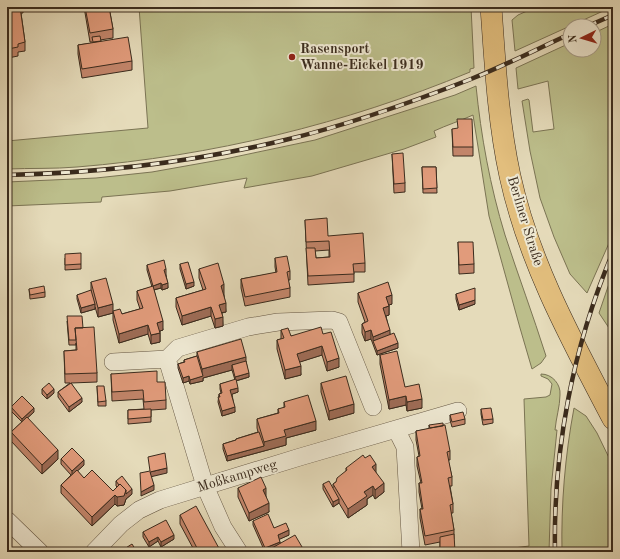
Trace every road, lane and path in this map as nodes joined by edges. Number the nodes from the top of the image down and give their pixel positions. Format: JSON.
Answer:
{"nodes":[{"id":1,"x":491,"y":7,"type":"edge"},
{"id":2,"x":167,"y":360,"type":"junction"},
{"id":3,"x":113,"y":362,"type":"dead end"},
{"id":4,"x":373,"y":406,"type":"dead end"},
{"id":5,"x":458,"y":411,"type":"dead end"},
{"id":6,"x":613,"y":419,"type":"edge"},
{"id":7,"x":396,"y":429,"type":"junction"},
{"id":8,"x":205,"y":486,"type":"junction"},
{"id":9,"x":7,"y":520,"type":"edge"},
{"id":10,"x":40,"y":552,"type":"edge"},
{"id":11,"x":94,"y":552,"type":"edge"},
{"id":12,"x":239,"y":552,"type":"edge"},
{"id":13,"x":412,"y":552,"type":"edge"}],
"edges":[{"from":1,"to":6,"type":"main road","name":"Berliner Straße"},
{"from":2,"to":3,"type":"street"},
{"from":2,"to":4,"type":"street"},
{"from":2,"to":8,"type":"street"},
{"from":5,"to":7,"type":"street","name":"Moßkampweg"},
{"from":7,"to":8,"type":"street","name":"Moßkampweg"},
{"from":7,"to":13,"type":"street"},
{"from":8,"to":11,"type":"street","name":"Moßkampweg"},
{"from":8,"to":12,"type":"street"},
{"from":9,"to":10,"type":"street"}]}
